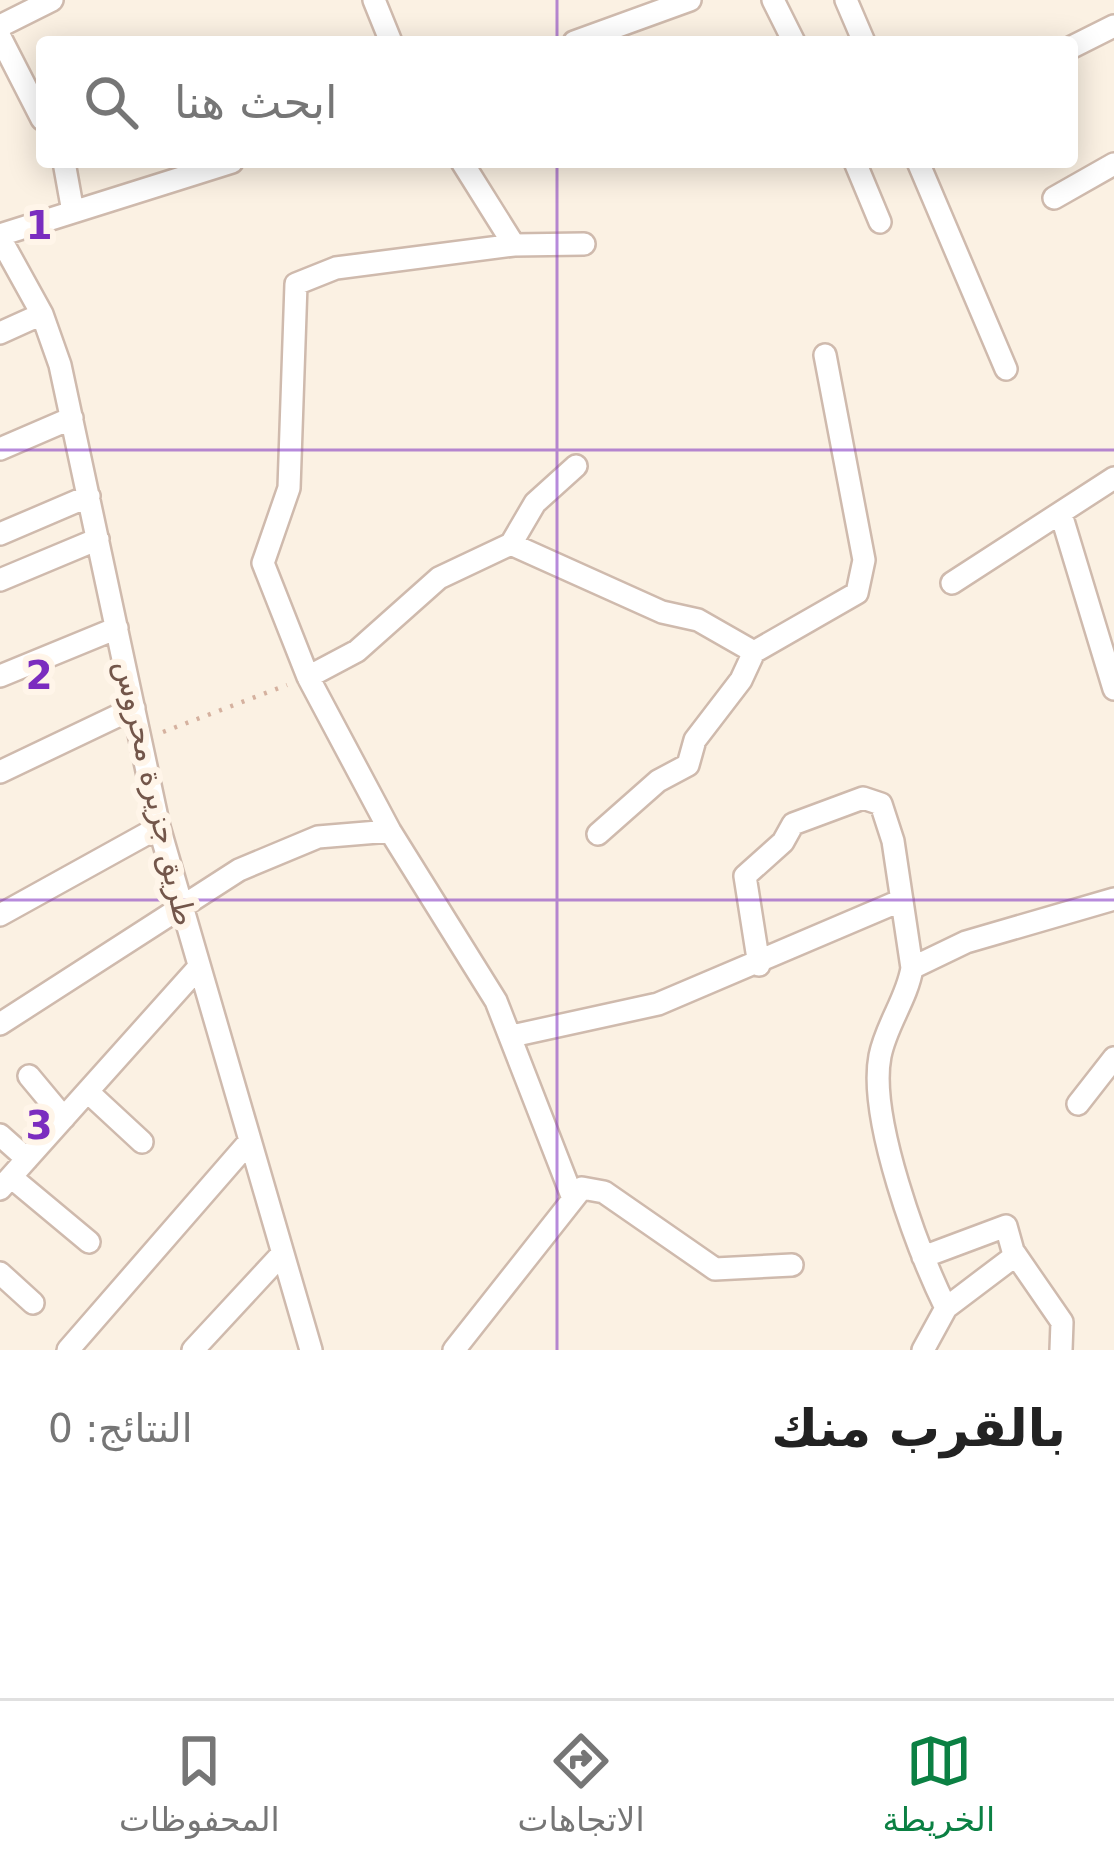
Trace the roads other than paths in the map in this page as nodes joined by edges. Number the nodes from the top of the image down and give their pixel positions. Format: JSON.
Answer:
{"nodes":[{"id":1,"x":52,"y":0,"type":"edge"},
{"id":2,"x":374,"y":0,"type":"edge"},
{"id":3,"x":690,"y":0,"type":"edge"},
{"id":4,"x":772,"y":0,"type":"edge"},
{"id":5,"x":846,"y":0,"type":"edge"},
{"id":6,"x":0,"y":26,"type":"edge"},
{"id":7,"x":1114,"y":26,"type":"edge"},
{"id":8,"x":389,"y":36,"type":"edge"},
{"id":9,"x":591,"y":36,"type":"edge"},
{"id":10,"x":791,"y":36,"type":"edge"},
{"id":11,"x":861,"y":36,"type":"edge"},
{"id":12,"x":0,"y":37,"type":"edge"},
{"id":13,"x":1078,"y":43,"type":"edge"},
{"id":14,"x":36,"y":106,"type":"edge"},
{"id":15,"x":1114,"y":164,"type":"edge"},
{"id":16,"x":65,"y":168,"type":"edge"},
{"id":17,"x":194,"y":168,"type":"edge"},
{"id":18,"x":466,"y":168,"type":"edge"},
{"id":19,"x":858,"y":168,"type":"edge"},
{"id":20,"x":921,"y":168,"type":"edge"},
{"id":21,"x":162,"y":173,"type":"edge"},
{"id":22,"x":1054,"y":198,"type":"dead end"},
{"id":23,"x":73,"y":212,"type":"junction"},
{"id":24,"x":880,"y":222,"type":"dead end"},
{"id":25,"x":0,"y":236,"type":"edge"},
{"id":26,"x":514,"y":244,"type":"junction"},
{"id":27,"x":584,"y":244,"type":"dead end"},
{"id":28,"x":42,"y":314,"type":"junction"},
{"id":29,"x":0,"y":333,"type":"edge"},
{"id":30,"x":825,"y":355,"type":"dead end"},
{"id":31,"x":1006,"y":369,"type":"dead end"},
{"id":32,"x":72,"y":418,"type":"junction"},
{"id":33,"x":0,"y":449,"type":"edge"},
{"id":34,"x":576,"y":466,"type":"dead end"},
{"id":35,"x":1114,"y":478,"type":"edge"},
{"id":36,"x":89,"y":496,"type":"junction"},
{"id":37,"x":1061,"y":514,"type":"junction"},
{"id":38,"x":0,"y":534,"type":"edge"},
{"id":39,"x":98,"y":539,"type":"junction"},
{"id":40,"x":511,"y":544,"type":"junction"},
{"id":41,"x":0,"y":580,"type":"edge"},
{"id":42,"x":952,"y":583,"type":"dead end"},
{"id":43,"x":117,"y":628,"type":"junction"},
{"id":44,"x":754,"y":652,"type":"junction"},
{"id":45,"x":0,"y":676,"type":"edge"},
{"id":46,"x":308,"y":677,"type":"junction"},
{"id":47,"x":1114,"y":689,"type":"edge"},
{"id":48,"x":134,"y":708,"type":"junction"},
{"id":49,"x":0,"y":772,"type":"edge"},
{"id":50,"x":159,"y":827,"type":"junction"},
{"id":51,"x":390,"y":831,"type":"junction"},
{"id":52,"x":598,"y":834,"type":"dead end"},
{"id":53,"x":1114,"y":898,"type":"edge"},
{"id":54,"x":902,"y":901,"type":"junction"},
{"id":55,"x":180,"y":908,"type":"junction"},
{"id":56,"x":0,"y":915,"type":"edge"},
{"id":57,"x":759,"y":965,"type":"junction"},
{"id":58,"x":197,"y":968,"type":"junction"},
{"id":59,"x":912,"y":968,"type":"junction"},
{"id":60,"x":0,"y":1024,"type":"edge"},
{"id":61,"x":512,"y":1036,"type":"junction"},
{"id":62,"x":1114,"y":1058,"type":"edge"},
{"id":63,"x":29,"y":1076,"type":"dead end"},
{"id":64,"x":88,"y":1092,"type":"junction"},
{"id":65,"x":1078,"y":1104,"type":"dead end"},
{"id":66,"x":64,"y":1118,"type":"junction"},
{"id":67,"x":0,"y":1136,"type":"edge"},
{"id":68,"x":142,"y":1142,"type":"dead end"},
{"id":69,"x":249,"y":1142,"type":"junction"},
{"id":70,"x":27,"y":1159,"type":"junction"},
{"id":71,"x":5,"y":1183,"type":"edge"},
{"id":72,"x":572,"y":1196,"type":"junction"},
{"id":73,"x":89,"y":1242,"type":"dead end"},
{"id":74,"x":283,"y":1253,"type":"junction"},
{"id":75,"x":1016,"y":1255,"type":"junction"},
{"id":76,"x":923,"y":1257,"type":"junction"},
{"id":77,"x":792,"y":1265,"type":"dead end"},
{"id":78,"x":0,"y":1273,"type":"edge"},
{"id":79,"x":33,"y":1303,"type":"dead end"},
{"id":80,"x":946,"y":1308,"type":"junction"},
{"id":81,"x":68,"y":1350,"type":"edge"},
{"id":82,"x":194,"y":1350,"type":"edge"},
{"id":83,"x":311,"y":1350,"type":"edge"},
{"id":84,"x":454,"y":1350,"type":"edge"},
{"id":85,"x":923,"y":1350,"type":"edge"},
{"id":86,"x":1061,"y":1350,"type":"edge"}],
"edges":[{"from":1,"to":6,"type":"street"},
{"from":2,"to":8,"type":"street"},
{"from":3,"to":9,"type":"street"},
{"from":4,"to":10,"type":"street"},
{"from":5,"to":11,"type":"street"},
{"from":7,"to":13,"type":"street"},
{"from":12,"to":14,"type":"street"},
{"from":15,"to":22,"type":"street"},
{"from":16,"to":23,"type":"street"},
{"from":17,"to":21,"type":"street"},
{"from":18,"to":26,"type":"street"},
{"from":19,"to":24,"type":"street"},
{"from":20,"to":31,"type":"street"},
{"from":21,"to":23,"type":"street"},
{"from":23,"to":25,"type":"street"},
{"from":25,"to":28,"type":"street","name":"طريق جزيرة محروس"},
{"from":26,"to":27,"type":"street"},
{"from":26,"to":46,"type":"street"},
{"from":28,"to":29,"type":"street"},
{"from":28,"to":32,"type":"street","name":"طريق جزيرة محروس"},
{"from":30,"to":44,"type":"street"},
{"from":32,"to":33,"type":"street"},
{"from":32,"to":36,"type":"street","name":"طريق جزيرة محروس"},
{"from":34,"to":40,"type":"street"},
{"from":35,"to":37,"type":"street"},
{"from":36,"to":38,"type":"street"},
{"from":36,"to":39,"type":"street","name":"طريق جزيرة محروس"},
{"from":37,"to":42,"type":"street"},
{"from":37,"to":47,"type":"street"},
{"from":39,"to":41,"type":"street"},
{"from":39,"to":43,"type":"street","name":"طريق جزيرة محروس"},
{"from":40,"to":44,"type":"street"},
{"from":40,"to":46,"type":"street"},
{"from":43,"to":45,"type":"street"},
{"from":43,"to":48,"type":"street","name":"طريق جزيرة محروس"},
{"from":44,"to":52,"type":"street"},
{"from":46,"to":51,"type":"street"},
{"from":48,"to":49,"type":"street"},
{"from":48,"to":50,"type":"street","name":"طريق جزيرة محروس"},
{"from":50,"to":55,"type":"street","name":"طريق جزيرة محروس"},
{"from":50,"to":56,"type":"street"},
{"from":51,"to":55,"type":"street"},
{"from":51,"to":61,"type":"street"},
{"from":53,"to":59,"type":"street"},
{"from":54,"to":57,"type":"street"},
{"from":54,"to":57,"type":"street"},
{"from":54,"to":59,"type":"street"},
{"from":55,"to":58,"type":"street","name":"طريق جزيرة محروس"},
{"from":55,"to":60,"type":"street"},
{"from":57,"to":61,"type":"street"},
{"from":58,"to":64,"type":"street"},
{"from":58,"to":69,"type":"street","name":"طريق جزيرة محروس"},
{"from":59,"to":76,"type":"street"},
{"from":61,"to":72,"type":"street"},
{"from":62,"to":65,"type":"street"},
{"from":63,"to":66,"type":"street"},
{"from":64,"to":66,"type":"street"},
{"from":64,"to":68,"type":"street"},
{"from":66,"to":70,"type":"street"},
{"from":67,"to":70,"type":"street"},
{"from":69,"to":74,"type":"street","name":"طريق جزيرة محروس"},
{"from":69,"to":81,"type":"street"},
{"from":70,"to":71,"type":"street"},
{"from":71,"to":73,"type":"street"},
{"from":72,"to":77,"type":"street"},
{"from":72,"to":84,"type":"street"},
{"from":74,"to":82,"type":"street"},
{"from":74,"to":83,"type":"street","name":"طريق جزيرة محروس"},
{"from":75,"to":76,"type":"street"},
{"from":75,"to":80,"type":"street"},
{"from":75,"to":86,"type":"street"},
{"from":76,"to":80,"type":"street"},
{"from":78,"to":79,"type":"street"},
{"from":80,"to":85,"type":"street"}]}
